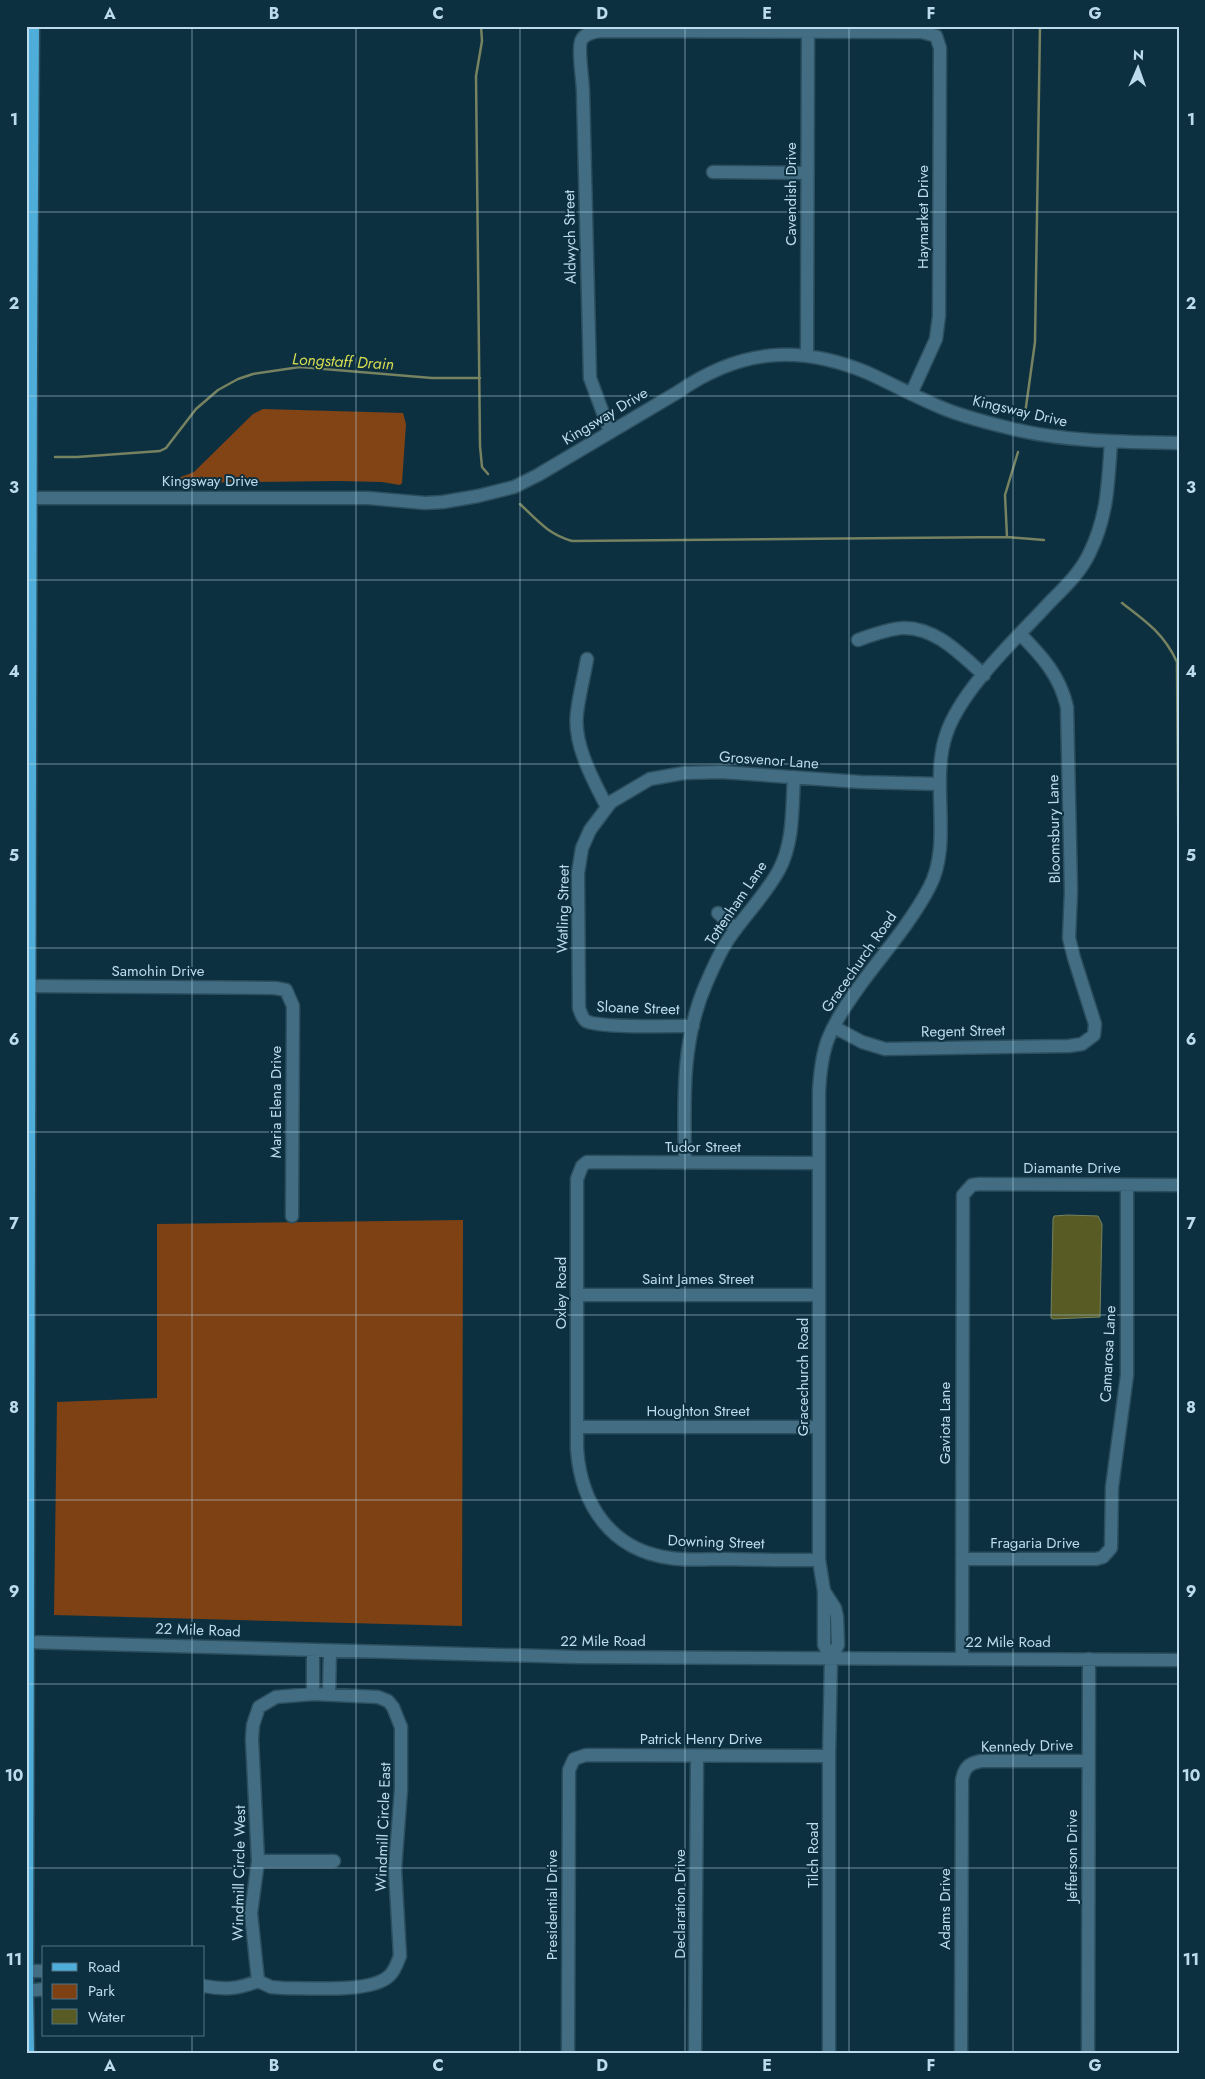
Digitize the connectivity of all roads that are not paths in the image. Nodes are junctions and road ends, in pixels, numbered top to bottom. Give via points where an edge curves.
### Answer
1 (33, 26) edge
2 (808, 32) junction
3 (713, 172) dead end
4 (807, 173) junction
5 (806, 355) junction
6 (911, 394) junction
7 (610, 432) junction
8 (1111, 442) junction
9 (1179, 443) edge
10 (31, 498) junction
11 (1020, 634) junction
12 (858, 640) dead end
13 (28, 641) edge
14 (587, 660) dead end
15 (984, 675) junction
16 (794, 777) junction
17 (939, 784) junction
18 (607, 807) junction
19 (718, 913) dead end
20 (28, 920) edge
21 (736, 929) junction
22 (29, 986) junction
23 (286, 990) joint
24 (583, 1018) joint
25 (693, 1026) junction
26 (834, 1027) junction
27 (1094, 1035) joint
28 (587, 1162) joint
29 (685, 1163) junction
30 (819, 1163) junction
31 (1127, 1185) junction
32 (1179, 1185) edge
33 (966, 1189) joint
34 (292, 1216) dead end
35 (577, 1295) junction
36 (819, 1295) junction
37 (577, 1427) junction
38 (819, 1427) junction
39 (1108, 1553) joint
40 (962, 1559) junction
41 (819, 1560) junction
42 (27, 1642) edge
43 (313, 1650) junction
44 (330, 1651) junction
45 (831, 1658) junction
46 (962, 1658) junction
47 (1089, 1659) junction
48 (1179, 1660) edge
49 (313, 1694) junction
50 (329, 1694) junction
51 (697, 1756) junction
52 (829, 1756) junction
53 (574, 1759) joint
54 (1088, 1761) junction
55 (968, 1766) joint
56 (334, 1860) dead end
57 (258, 1861) junction
58 (27, 1971) edge
59 (42, 1971) edge
60 (258, 1981) junction
61 (205, 1986) edge
62 (42, 1989) edge
63 (27, 1991) edge
64 (28, 2053) edge
65 (568, 2053) edge
66 (695, 2053) edge
67 (829, 2053) edge
68 (960, 2053) edge
69 (1088, 2053) edge

1 - 10 main road
2 - 4 street, Cavendish Drive
2 - 6 street, Haymarket Drive via 922,32 936,36 940,48 939,316 936,339
2 - 7 street, Aldwych Street via 600,31 590,33 579,45 590,378
3 - 4 street
4 - 5 street, Cavendish Drive
5 - 6 street, Kingsway Drive via 868,373
5 - 7 street, Kingsway Drive via 769,355 723,366
6 - 8 street, Kingsway Drive via 941,408 1013,429 1060,438
7 - 10 street, Kingsway Drive via 514,486 443,502 425,504 368,498
8 - 9 street, Kingsway Drive
8 - 11 street, Gracechurch Road via 1105,510 1089,554 1074,577
10 - 13 main road
11 - 15 street, Gracechurch Road
11 - 27 street, Bloomsbury Lane via 1046,661 1060,685 1067,707 1069,938 1095,1024
12 - 15 street via 902,628 927,632 946,643
13 - 20 main road
14 - 18 street via 576,715 579,741 584,762
15 - 17 street, Gracechurch Road via 964,699 946,736
16 - 17 street, Grosvenor Lane
16 - 18 street, Grosvenor Lane via 720,772 674,774 642,782
16 - 21 street, Tottenham Lane via 789,840 782,864
17 - 26 street, Gracechurch Road via 938,860 930,886
18 - 24 street, Watling Street via 590,830 582,848 578,873 579,1008
19 - 21 street
20 - 22 main road
21 - 25 street, Tottenham Lane via 706,984
22 - 23 street, Samohin Drive
22 - 42 main road
23 - 34 street, Maria Elena Drive via 293,1006
24 - 25 street, Sloane Street via 588,1023 604,1025
25 - 29 street, Tottenham Lane via 684,1079
26 - 27 street, Regent Street via 862,1042 885,1049 1069,1046 1082,1044
26 - 30 street, Gracechurch Road via 828,1038 820,1079
28 - 29 street, Tudor Street
28 - 35 street, Oxley Road via 577,1179
29 - 30 street, Tudor Street
30 - 36 street, Gracechurch Road
31 - 32 street, Diamante Drive
31 - 33 street, Diamante Drive via 978,1184
31 - 39 street, Camarosa Lane via 1126,1375 1112,1480
33 - 40 street, Gaviota Lane via 961,1202
35 - 36 street, Saint James Street
35 - 37 street, Oxley Road
36 - 38 street, Gracechurch Road
37 - 38 street, Houghton Street
37 - 41 street, Downing Street via 580,1473 587,1496 603,1522 630,1545 676,1559
38 - 41 street, Gracechurch Road
39 - 40 street, Fragaria Drive via 1096,1558
40 - 46 street, Gaviota Lane
41 - 45 street, Gracechurch Road via 824,1591 824,1645
42 - 43 street, 22 Mile Road
42 - 58 main road
43 - 44 street, 22 Mile Road
43 - 49 street
44 - 45 street, 22 Mile Road via 577,1657
44 - 50 street
45 - 46 street, 22 Mile Road
45 - 52 street, Tilch Road
46 - 47 street, 22 Mile Road
47 - 48 street, 22 Mile Road
47 - 54 street, Jefferson Drive
49 - 50 street
49 - 57 street, Windmill Circle West via 276,1697 259,1707 253,1725
50 - 60 street, Windmill Circle East via 388,1701 400,1727 401,1789 395,1869 400,1956 389,1976 365,1986 277,1988
51 - 52 street, Patrick Henry Drive
51 - 53 street, Patrick Henry Drive via 586,1755
51 - 66 street, Declaration Drive
52 - 67 street, Tilch Road
53 - 65 street, Presidential Drive via 569,1770
54 - 55 street, Kennedy Drive via 981,1761
54 - 69 street, Jefferson Drive
55 - 68 street, Adams Drive via 962,1780
56 - 57 street
57 - 60 street, Windmill Circle West via 251,1913
58 - 59 street
58 - 63 main road
60 - 61 street via 231,1990
62 - 63 street
63 - 64 main road

